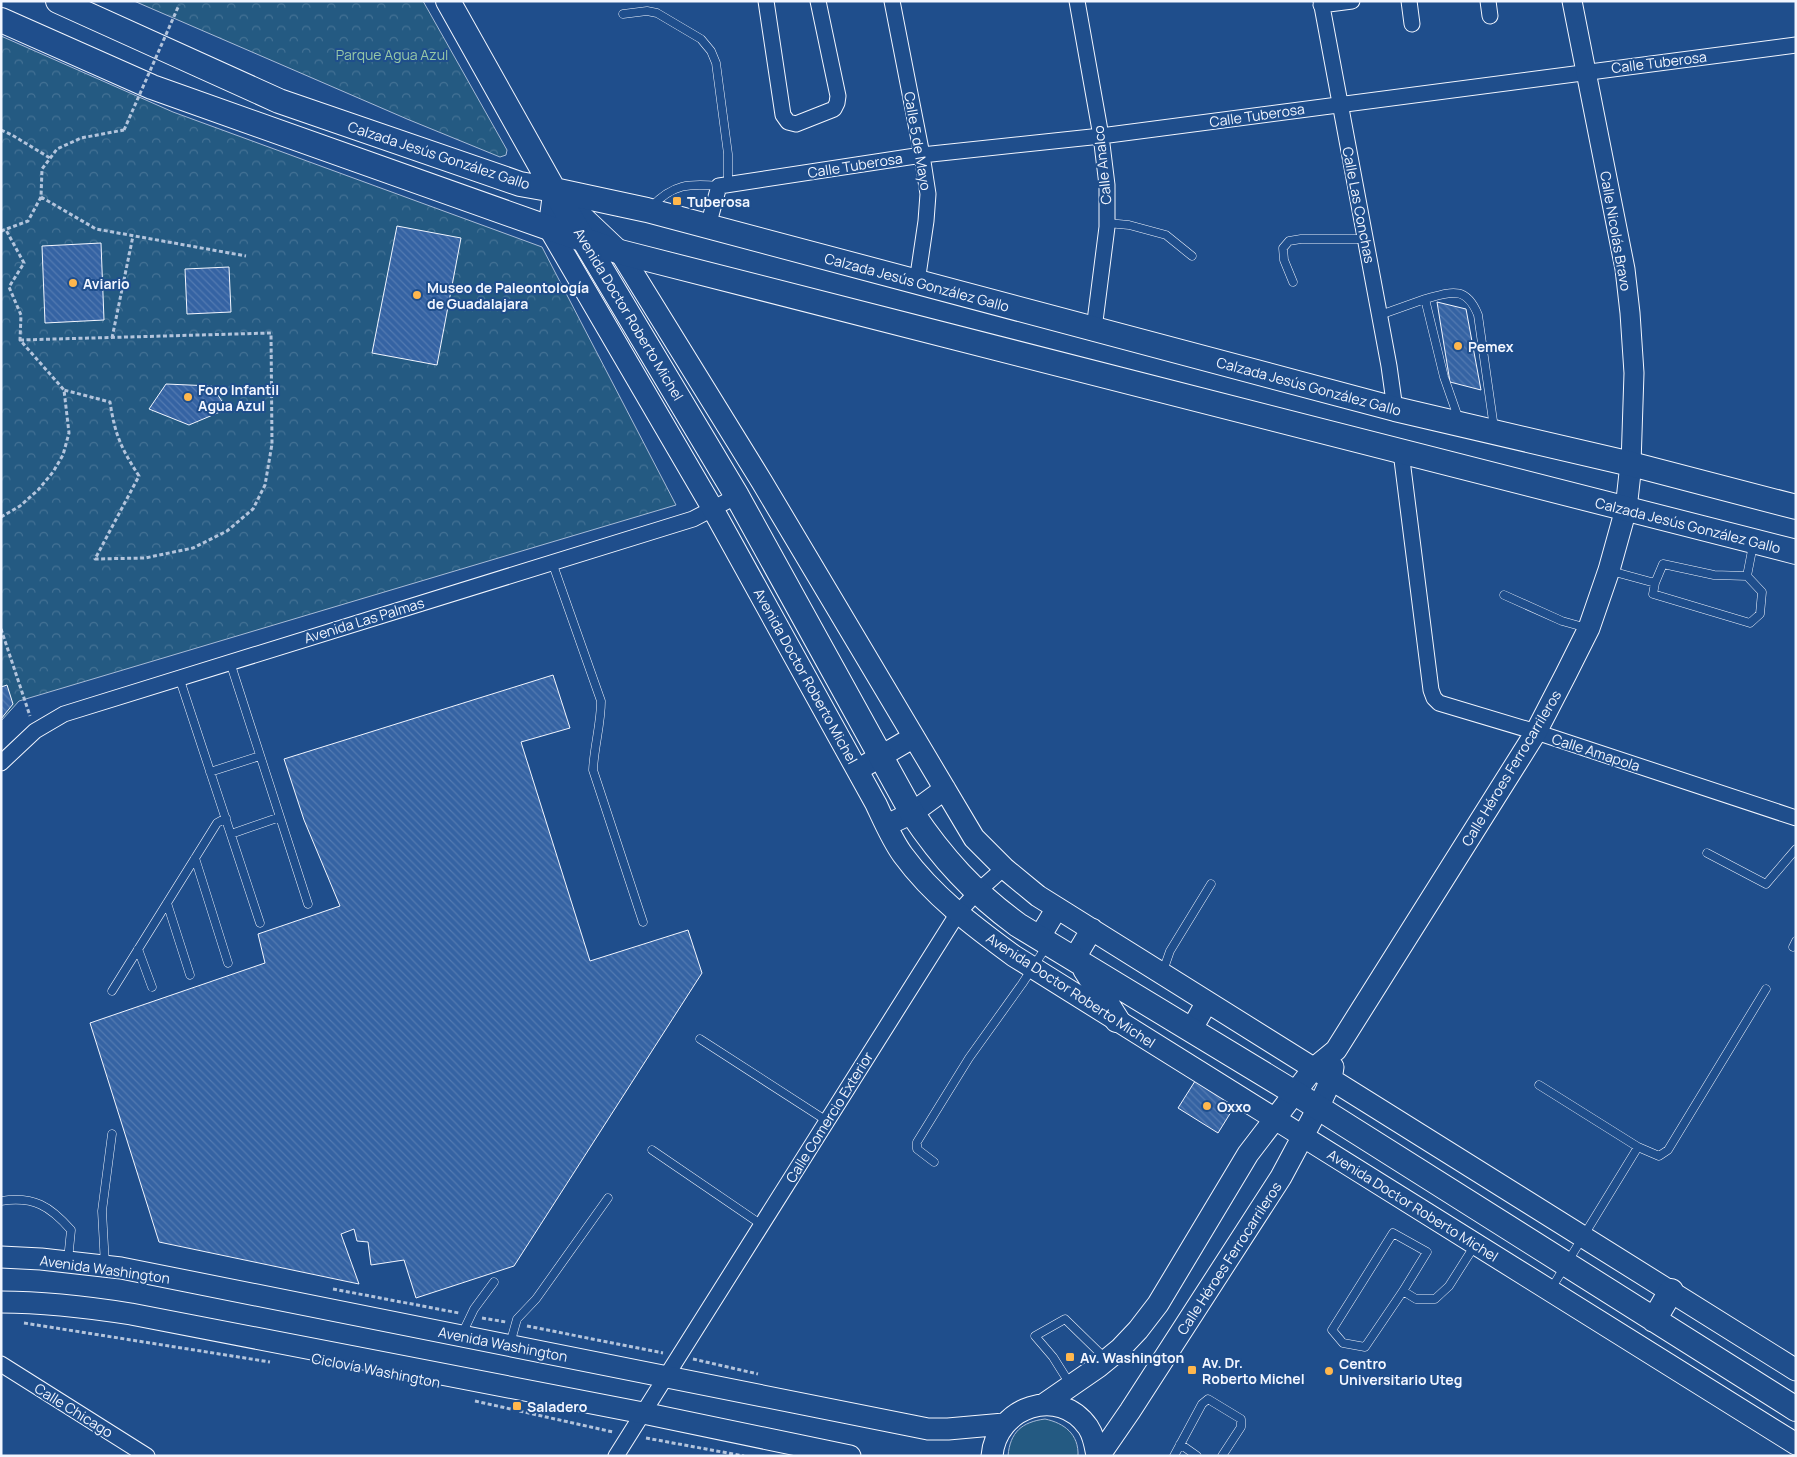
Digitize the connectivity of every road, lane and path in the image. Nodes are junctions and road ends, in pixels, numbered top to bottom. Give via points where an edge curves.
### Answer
1 (58, 1) edge
2 (448, 1) edge
3 (766, 1) edge
4 (818, 1) edge
5 (892, 1) edge
6 (1077, 1) edge
7 (1352, 1) edge
8 (1409, 1) edge
9 (1572, 1) edge
10 (1321, 3) edge
11 (180, 5) dead end
12 (623, 14) dead end
13 (1, 20) edge
14 (1412, 24) dead end
15 (1796, 45) edge
16 (1586, 72) junction
17 (1340, 104) junction
18 (1, 130) edge
19 (1101, 136) junction
20 (922, 155) junction
21 (50, 158) junction
22 (724, 186) junction
23 (554, 190) junction
24 (41, 197) junction
25 (648, 210) junction
26 (1107, 223) junction
27 (708, 226) junction
28 (549, 228) junction
29 (6, 230) junction
30 (1, 231) edge
31 (133, 236) junction
32 (1365, 239) junction
33 (586, 241) junction
34 (620, 252) junction
35 (246, 256) dead end
36 (1192, 256) dead end
37 (917, 282) junction
38 (1293, 282) dead end
39 (1424, 299) junction
40 (1380, 315) junction
41 (1094, 329) junction
42 (112, 338) junction
43 (20, 340) junction
44 (64, 390) junction
45 (1395, 409) junction
46 (1460, 424) junction
47 (1495, 432) junction
48 (1401, 452) junction
49 (1631, 464) junction
50 (737, 496) junction
51 (1796, 506) edge
52 (1626, 509) junction
53 (713, 510) junction
54 (1, 517) edge
55 (1754, 542) junction
56 (1796, 552) edge
57 (806, 556) junction
58 (552, 562) junction
59 (1609, 570) junction
60 (779, 572) junction
61 (1747, 576) junction
62 (1655, 583) junction
63 (1504, 595) dead end
64 (1589, 628) junction
65 (2, 630) edge
66 (230, 662) junction
67 (179, 677) junction
68 (34, 731) junction
69 (1536, 732) junction
70 (914, 737) junction
71 (260, 756) junction
72 (881, 757) junction
73 (1, 763) edge
74 (857, 769) junction
75 (210, 772) junction
76 (945, 788) junction
77 (912, 813) junction
78 (280, 817) junction
79 (226, 818) junction
80 (1796, 818) edge
81 (886, 825) junction
82 (231, 834) junction
83 (1796, 849) edge
84 (1707, 853) dead end
85 (195, 858) junction
86 (1004, 868) junction
87 (1212, 884) dead end
88 (976, 892) junction
89 (167, 903) junction
90 (308, 904) dead end
91 (1057, 908) junction
92 (958, 913) junction
93 (260, 922) dead end
94 (643, 922) dead end
95 (1092, 929) junction
96 (1043, 941) junction
97 (138, 949) junction
98 (1077, 962) junction
99 (228, 963) dead end
100 (1034, 968) junction
101 (1162, 973) junction
102 (190, 975) dead end
103 (152, 987) dead end
104 (1766, 989) dead end
105 (112, 991) dead end
106 (1207, 1002) junction
107 (1118, 1020) junction
108 (1191, 1030) junction
109 (1251, 1030) junction
110 (700, 1039) dead end
111 (1336, 1050) junction
112 (1234, 1057) junction
113 (1313, 1069) junction
114 (1331, 1080) junction
115 (1539, 1085) dead end
116 (1295, 1094) junction
117 (1374, 1107) junction
118 (1318, 1108) junction
119 (1275, 1119) junction
120 (827, 1121) junction
121 (1358, 1133) junction
122 (112, 1134) dead end
123 (1302, 1136) junction
124 (1638, 1147) junction
125 (652, 1150) dead end
126 (934, 1162) dead end
127 (608, 1198) dead end
128 (1, 1201) edge
129 (762, 1225) junction
130 (1582, 1236) junction
131 (1476, 1244) junction
132 (1, 1257) edge
133 (68, 1262) junction
134 (1566, 1264) junction
135 (106, 1267) junction
136 (494, 1282) dead end
137 (1550, 1290) junction
138 (1671, 1291) junction
139 (1403, 1292) junction
140 (1, 1302) edge
141 (1654, 1320) junction
142 (21, 1322) dead end
143 (462, 1336) junction
144 (509, 1346) junction
145 (1107, 1359) junction
146 (272, 1362) dead end
147 (1, 1364) edge
148 (1796, 1370) edge
149 (666, 1377) junction
150 (1072, 1385) junction
151 (475, 1402) dead end
152 (1043, 1405) junction
153 (1796, 1409) edge
154 (643, 1413) junction
155 (1004, 1424) junction
156 (629, 1436) junction
157 (1180, 1444) junction
158 (1796, 1444) edge
159 (147, 1456) edge
160 (616, 1456) edge
161 (744, 1456) edge
162 (850, 1456) edge
163 (992, 1456) edge
164 (1098, 1456) edge
165 (1174, 1456) edge
166 (1197, 1456) edge
167 (1222, 1456) edge

1 - 23 main road, Calzada Jesús González Gallo via 279,101 520,184
2 - 23 main road, Avenida Doctor Roberto Michel
3 - 4 street via 783,115 788,122 796,124 828,112 837,103
5 - 20 street, Calle 5 de Mayo
6 - 19 street, Calle Analco
7 - 10 street
8 - 14 street
9 - 16 street, Calle Nicolás Bravo
10 - 17 street, Calle Las Conchas
11 - 21 path, bridge via 124,130 80,138 57,149
12 - 22 lane via 657,13 700,39 711,51 716,63 728,154
13 - 28 main road via 152,87
15 - 16 street, Calle Tuberosa
16 - 17 street, Calle Tuberosa
16 - 49 street, Calle Nicolás Bravo via 1625,269 1634,373
17 - 19 street, Calle Tuberosa
17 - 32 street, Calle Las Conchas
18 - 21 path
19 - 20 street, Calle Tuberosa
19 - 26 street, Calle Analco via 1107,185
20 - 22 street, Calle Tuberosa
20 - 37 street, Calle 5 de Mayo via 928,194
21 - 24 path via 42,169
22 - 25 lane, Calle Tuberosa via 702,184 673,189
22 - 27 street
23 - 25 main road, Calzada Jesús González Gallo
23 - 28 main road
23 - 33 main road, Avenida Doctor Roberto Michel
23 - 34 main road, Avenida Doctor Roberto Michel
24 - 29 path via 28,221
24 - 31 path via 96,229
25 - 27 main road, Calzada Jesús González Gallo
26 - 36 lane via 1166,235
26 - 41 street, Calle Analco
27 - 37 main road, Calzada Jesús González Gallo
28 - 33 main road, Calzada Jesús González Gallo
28 - 53 main road, Avenida Doctor Roberto Michel
29 - 30 path
29 - 43 path via 24,263 9,287 21,315
31 - 35 path
31 - 42 path
32 - 38 lane via 1289,241 1283,248 1284,260
32 - 40 street, Calle Las Conchas
33 - 34 main road, Calzada Jesús González Gallo
33 - 50 main road, Avenida Doctor Roberto Michel
34 - 48 main road, Calzada Jesús González Gallo
34 - 57 main road, Avenida Doctor Roberto Michel
37 - 41 main road, Calzada Jesús González Gallo
39 - 40 lane
39 - 46 lane
39 - 47 lane via 1453,292 1464,294 1473,303 1478,315
40 - 45 street, Calle Las Conchas
41 - 45 main road, Calzada Jesús González Gallo
42 - 43 path
42 - 44 path via 271,333 272,444 265,485 253,508 226,531 192,548 145,558 95,559 139,476 122,448 110,402
43 - 44 path
44 - 54 path via 68,433 63,454 38,490
45 - 46 main road, Calzada Jesús González Gallo
46 - 47 main road, Calzada Jesús González Gallo
47 - 49 main road, Calzada Jesús González Gallo
48 - 52 main road, Calzada Jesús González Gallo
48 - 69 street, Calle Amapola via 1434,698 1439,703
49 - 51 main road, Calzada Jesús González Gallo
49 - 52 main road, Calle Héroes Ferrocarrileros
50 - 53 street, Avenida Las Palmas
50 - 60 main road, Avenida Doctor Roberto Michel
52 - 55 main road, Calzada Jesús González Gallo
52 - 59 main road, Calle Héroes Ferrocarrileros
53 - 58 street, Avenida Las Palmas
53 - 74 main road, Avenida Doctor Roberto Michel
55 - 56 main road, Calzada Jesús González Gallo
55 - 61 lane
57 - 60 main road
57 - 70 main road, Avenida Doctor Roberto Michel
58 - 66 street, Avenida Las Palmas
58 - 94 lane via 601,701 593,770
59 - 62 lane
59 - 64 main road, Calle Héroes Ferrocarrileros
60 - 72 main road, Avenida Doctor Roberto Michel
61 - 62 lane via 1714,575 1663,564
61 - 62 lane via 1762,592 1760,614 1750,623 1653,594
63 - 64 lane via 1562,621
64 - 69 main road, Calle Héroes Ferrocarrileros
65 - 68 path
66 - 67 street, Avenida Las Palmas
66 - 71 lane
67 - 68 street, Avenida Las Palmas via 64,714
67 - 75 lane
68 - 73 street, Avenida Las Palmas
69 - 80 street, Calle Amapola
69 - 111 main road, Calle Héroes Ferrocarrileros
70 - 72 main road
70 - 76 main road, Avenida Doctor Roberto Michel
71 - 75 lane
71 - 78 lane
72 - 74 main road
72 - 77 main road, Avenida Doctor Roberto Michel
74 - 81 main road, Avenida Doctor Roberto Michel
75 - 79 lane
76 - 77 main road
76 - 86 main road, Avenida Doctor Roberto Michel via 974,838
77 - 81 main road
77 - 88 main road, Avenida Doctor Roberto Michel via 940,852
78 - 82 lane
78 - 90 lane
79 - 82 lane
79 - 85 lane via 217,823
81 - 92 main road, Avenida Doctor Roberto Michel via 902,854
82 - 93 lane
83 - 84 lane via 1766,884
85 - 89 lane
85 - 99 lane
86 - 88 street, Calle Comercio Exterior
86 - 91 main road, Avenida Doctor Roberto Michel
87 - 101 lane via 1170,952
88 - 92 street, Calle Comercio Exterior
88 - 96 main road, Avenida Doctor Roberto Michel
89 - 97 lane
89 - 102 lane
91 - 95 main road, Avenida Doctor Roberto Michel
91 - 96 main road
92 - 100 main road, Avenida Doctor Roberto Michel
92 - 120 street, Calle Comercio Exterior
95 - 98 main road
95 - 101 main road, Avenida Doctor Roberto Michel
96 - 98 main road, Avenida Doctor Roberto Michel
96 - 100 lane
97 - 103 lane
97 - 105 lane
98 - 107 main road
98 - 108 main road, Avenida Doctor Roberto Michel
100 - 107 main road, Avenida Doctor Roberto Michel
100 - 126 lane via 968,1058 917,1142 917,1149
101 - 106 main road, Avenida Doctor Roberto Michel
104 - 124 lane via 1668,1150 1659,1156
106 - 108 main road
106 - 109 main road, Avenida Doctor Roberto Michel
107 - 119 main road, Avenida Doctor Roberto Michel
108 - 112 main road, Avenida Doctor Roberto Michel
109 - 112 main road
109 - 113 main road, Avenida Doctor Roberto Michel
110 - 120 lane
111 - 113 main road, Calle Héroes Ferrocarrileros
111 - 114 main road, Calle Héroes Ferrocarrileros
112 - 116 main road, Avenida Doctor Roberto Michel
113 - 114 main road, Avenida Doctor Roberto Michel
113 - 116 main road, Calle Héroes Ferrocarrileros
114 - 117 main road, Avenida Doctor Roberto Michel
114 - 118 main road, Calle Héroes Ferrocarrileros
115 - 124 lane
116 - 118 main road, Avenida Doctor Roberto Michel
116 - 119 main road, Calle Héroes Ferrocarrileros
117 - 121 main road
117 - 130 main road, Avenida Doctor Roberto Michel
118 - 121 main road, Avenida Doctor Roberto Michel
118 - 123 main road, Calle Héroes Ferrocarrileros
119 - 123 main road, Avenida Doctor Roberto Michel
119 - 145 main road, Calle Héroes Ferrocarrileros via 1248,1154 1158,1304 1138,1330
120 - 129 street, Calle Comercio Exterior
121 - 134 main road, Avenida Doctor Roberto Michel
122 - 135 lane via 102,1211
123 - 131 main road, Avenida Doctor Roberto Michel
123 - 164 main road, Calle Héroes Ferrocarrileros via 1281,1177
124 - 130 lane
125 - 129 lane
127 - 144 lane via 536,1299 517,1319
128 - 133 lane via 38,1202 57,1214 71,1230
129 - 149 street, Calle Comercio Exterior
130 - 134 lane
130 - 138 main road, Avenida Doctor Roberto Michel
131 - 137 main road, Avenida Doctor Roberto Michel
131 - 139 lane via 1449,1286 1435,1298 1416,1299
132 - 133 main road, Avenida Washington
133 - 135 main road, Avenida Washington
134 - 137 lane
134 - 141 main road, Avenida Doctor Roberto Michel
135 - 143 main road, Avenida Washington
136 - 143 lane via 474,1309
137 - 158 main road, Avenida Doctor Roberto Michel
138 - 141 main road
138 - 148 main road, Avenida Doctor Roberto Michel
139 - 139 lane via 1427,1252 1393,1233 1332,1330 1343,1343 1365,1347
140 - 154 main road via 36,1302 131,1314
141 - 153 main road, Avenida Doctor Roberto Michel
142 - 146 path
143 - 144 main road, Avenida Washington
144 - 149 main road, Avenida Washington
145 - 150 main road, Calle Héroes Ferrocarrileros
145 - 150 lane via 1065,1319 1035,1336
147 - 159 street, Calle Chicago
149 - 154 street, Calle Comercio Exterior
149 - 155 main road, Avenida Washington via 928,1429
150 - 152 main road, Calle Héroes Ferrocarrileros
151 - 156 path
152 - 155 main road via 1014,1414
152 - 164 main road via 1060,1407 1075,1414 1087,1426
154 - 156 street, Calle Comercio Exterior
154 - 162 main road
155 - 163 main road via 996,1438
156 - 160 street, Calle Comercio Exterior
156 - 161 path
157 - 165 lane
157 - 166 lane
157 - 167 lane via 1208,1399 1241,1419 1241,1427

